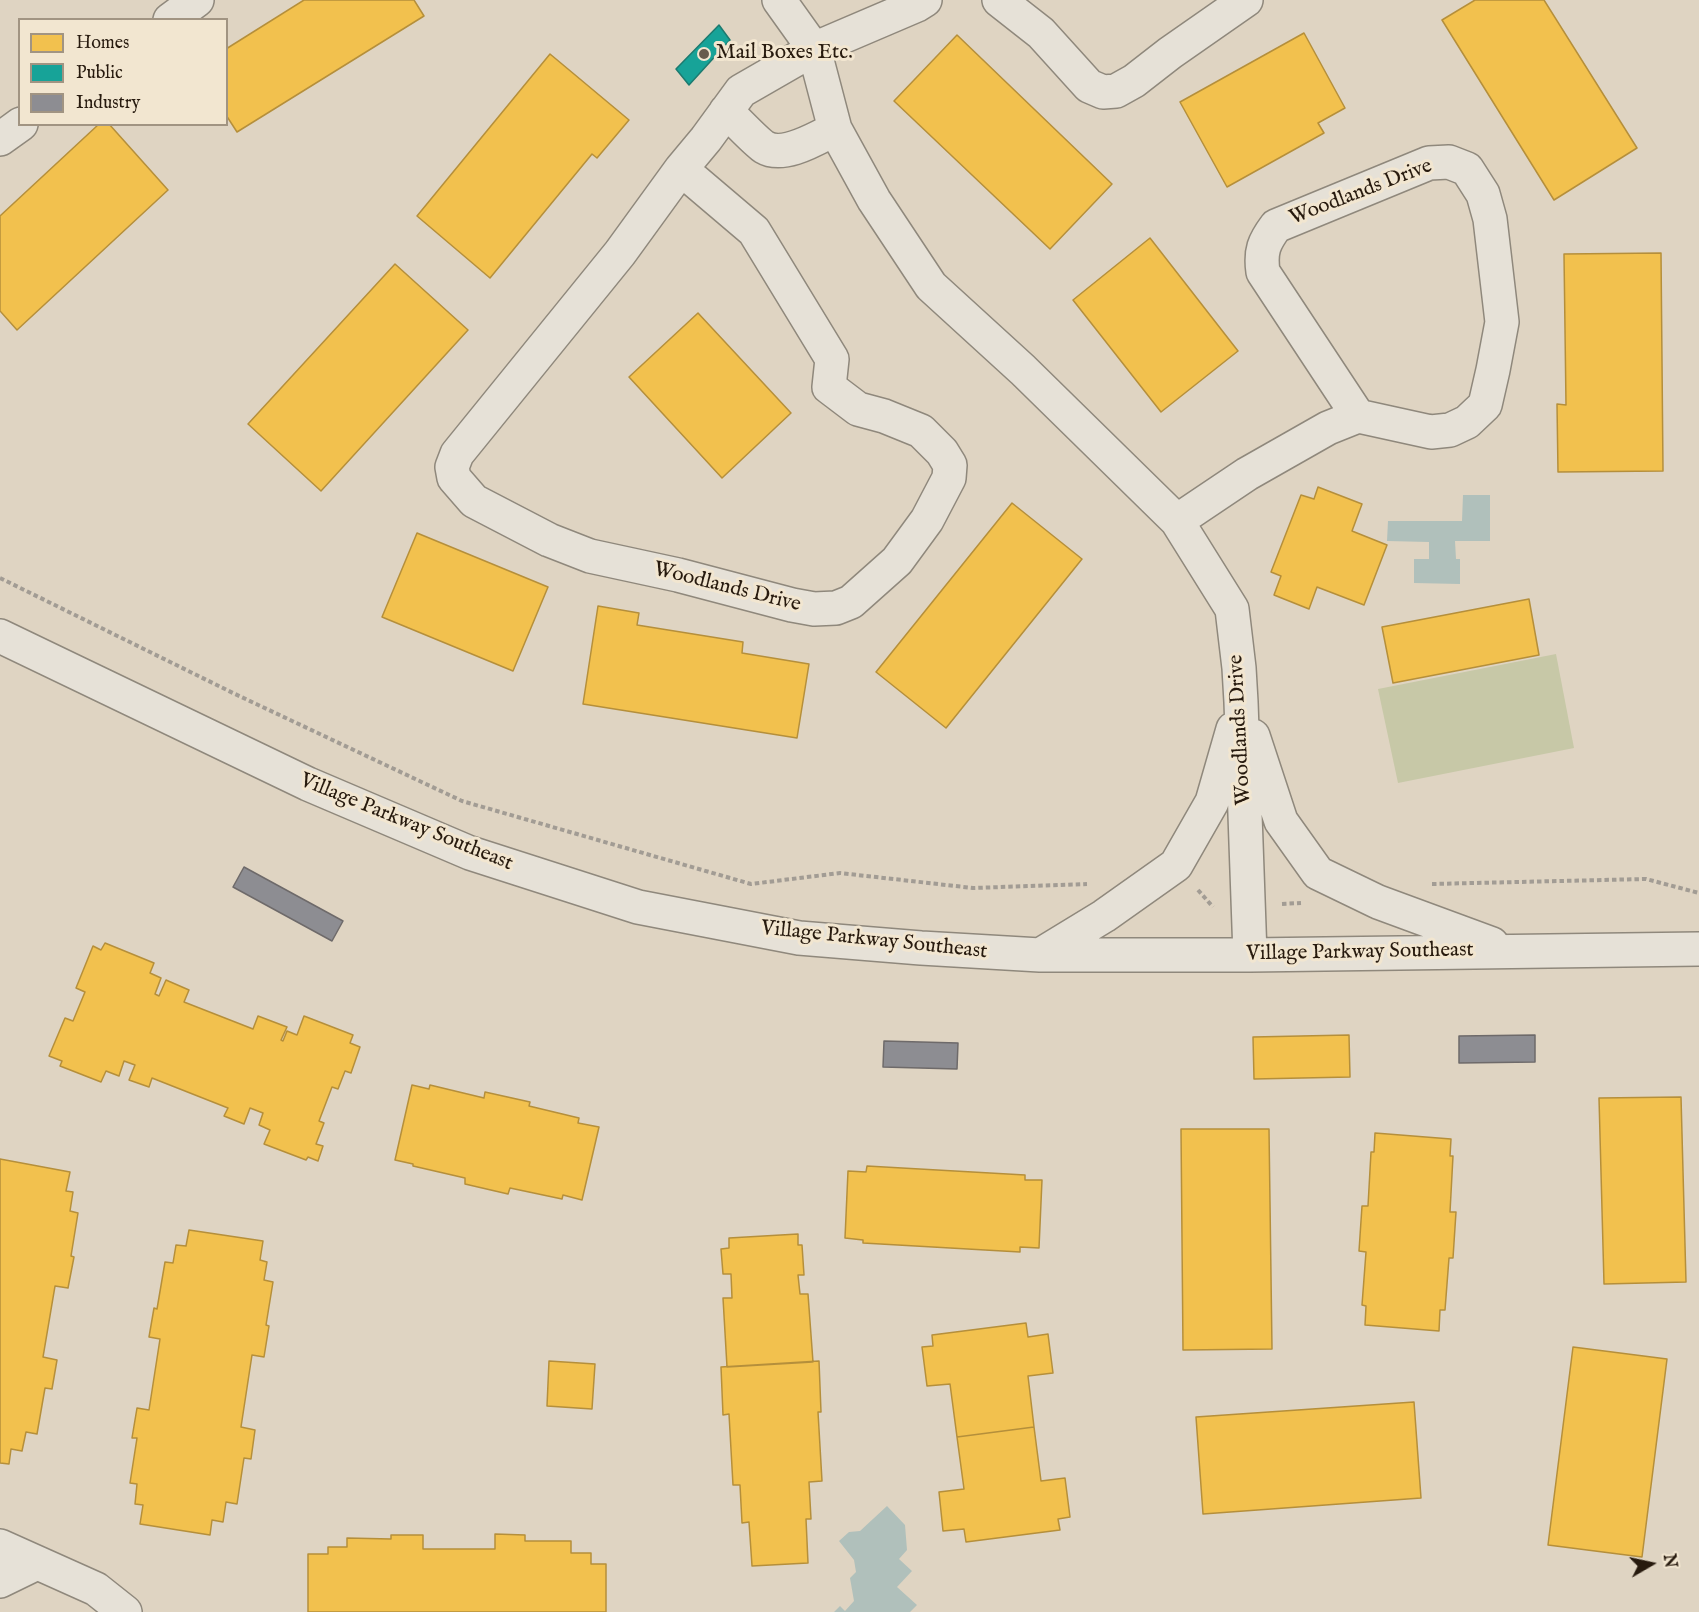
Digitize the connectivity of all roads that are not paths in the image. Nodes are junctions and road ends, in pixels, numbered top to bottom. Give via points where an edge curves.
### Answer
1 (197, 0) edge
2 (779, 0) edge
3 (925, 0) edge
4 (999, 0) edge
5 (1246, 0) edge
6 (173, 18) edge
7 (814, 49) junction
8 (726, 111) junction
9 (18, 126) edge
10 (835, 129) junction
11 (0, 139) edge
12 (681, 169) junction
13 (1358, 416) junction
14 (1177, 520) junction
15 (0, 636) edge
16 (1241, 702) junction
17 (1699, 949) edge
18 (1511, 951) junction
19 (1250, 954) junction
20 (1040, 955) junction
21 (0, 1546) edge
22 (38, 1563) junction
23 (0, 1581) edge
24 (125, 1612) edge

1 - 6 street
2 - 7 street, Woodlands Drive
3 - 7 street, Woodlands Drive
4 - 5 street via 1041,33 1089,86 1103,92 1116,91 1134,81
7 - 8 street, Woodlands Drive via 741,91
7 - 10 street, Woodlands Drive
8 - 10 street via 765,148 776,150 798,148
8 - 12 street, Woodlands Drive
9 - 11 street
10 - 14 street, Woodlands Drive via 873,200 931,286
12 - 12 street, Woodlands Drive via 620,253 457,454 452,467 454,478 474,501 549,540 590,556 792,605 836,608 851,602 897,561 927,520 949,478 950,465 921,431 858,409 829,387 832,359 754,231
13 - 13 street, Woodlands Drive via 1263,272 1261,258 1266,240 1276,226 1429,163 1449,162 1467,169 1483,194 1490,219 1502,321 1485,405 1467,422 1450,430 1431,432
13 - 14 street via 1328,428 1247,474
14 - 16 street, Woodlands Drive via 1232,609
15 - 20 street, Village Parkway Southeast via 308,784 470,853 638,907 798,938
16 - 18 street via 1281,821 1318,873 1378,902
16 - 19 street, Woodlands Drive
16 - 20 street via 1212,802 1176,865
17 - 18 street, Village Parkway Southeast
18 - 19 street, Village Parkway Southeast
19 - 20 street, Village Parkway Southeast
21 - 22 street
22 - 23 street
22 - 24 street via 96,1589

